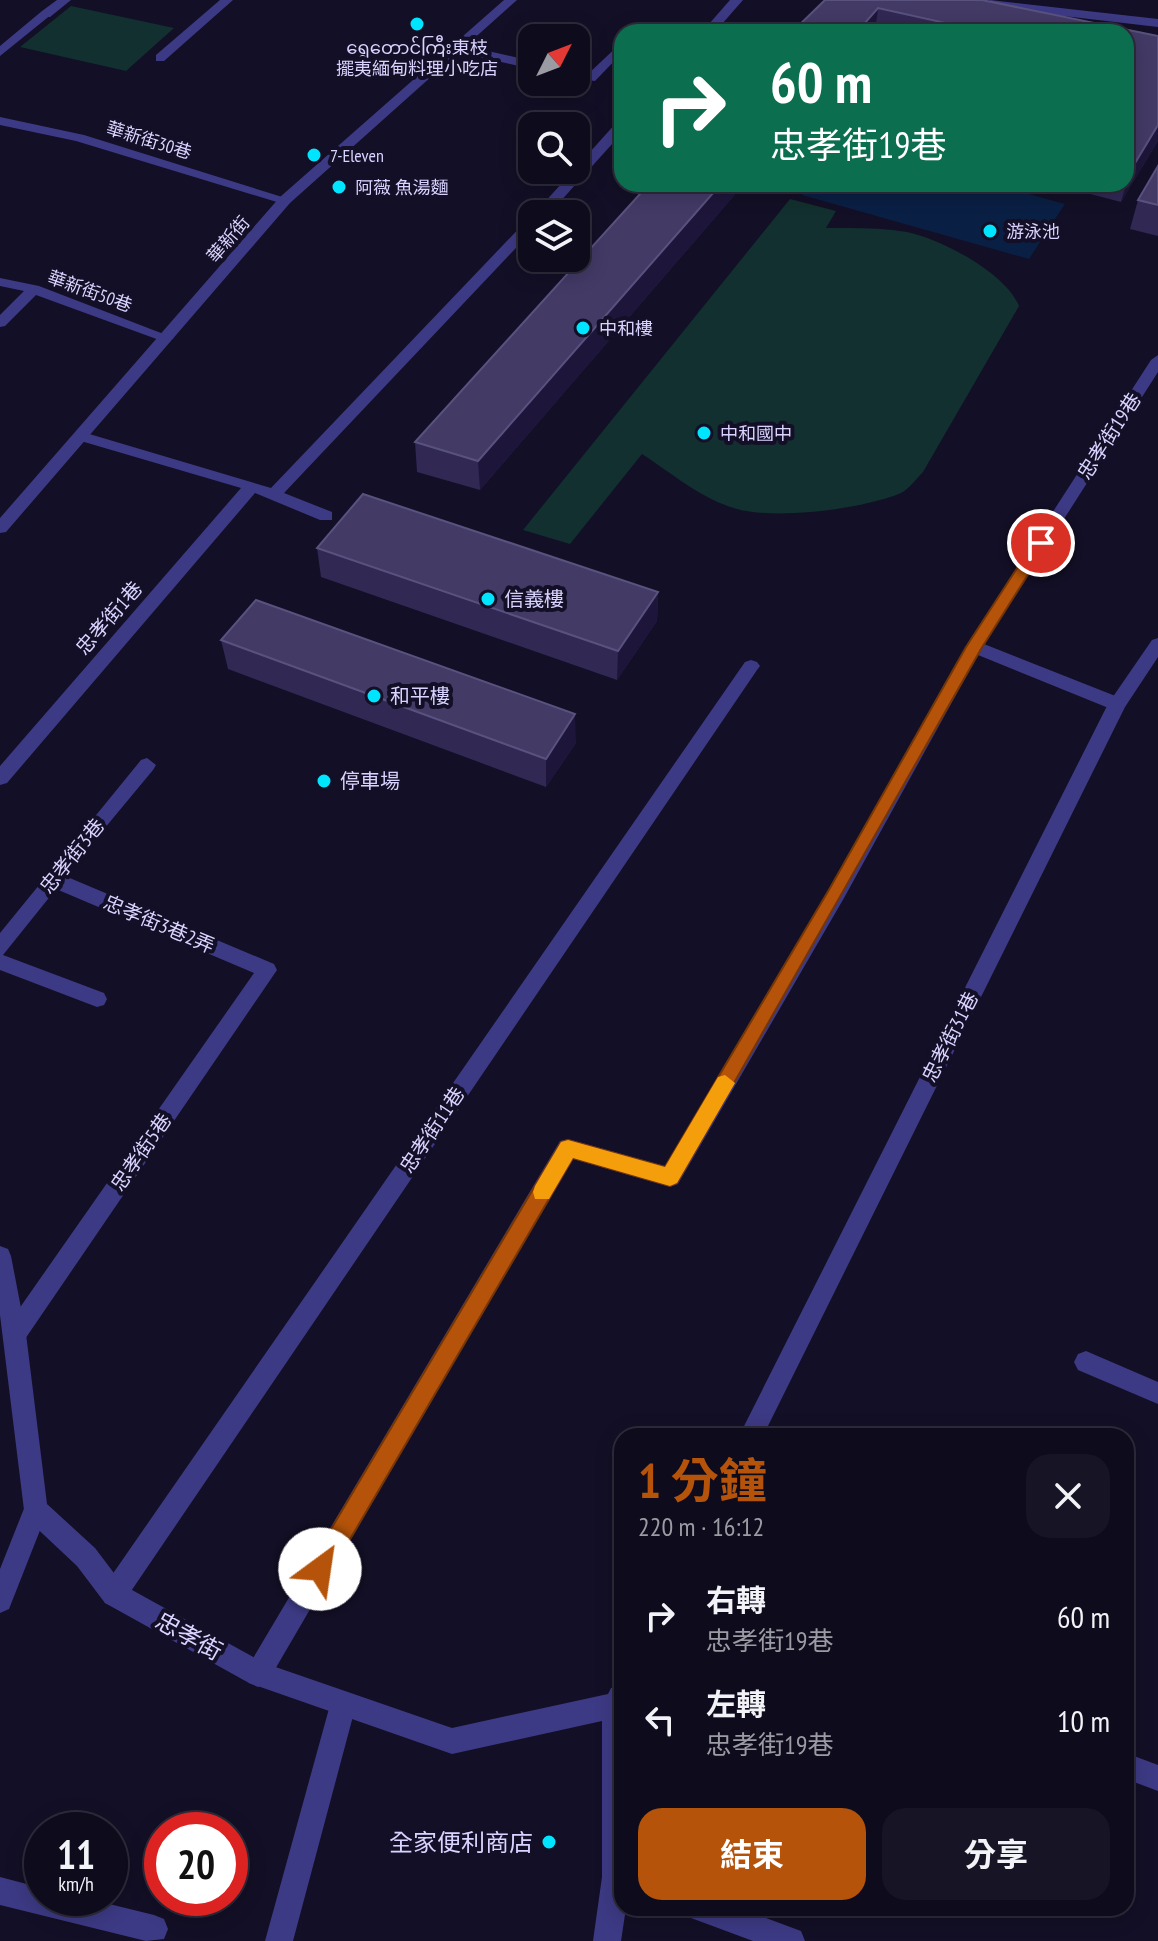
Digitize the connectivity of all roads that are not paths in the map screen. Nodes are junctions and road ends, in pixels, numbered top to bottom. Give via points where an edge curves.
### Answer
1 (65, 0) edge
2 (227, 0) edge
3 (511, 0) edge
4 (737, 0) edge
5 (995, 2) edge
6 (1158, 23) edge
7 (715, 24) edge
8 (457, 48) junction
9 (0, 52) edge
10 (614, 54) edge
11 (160, 58) dead end
12 (518, 62) edge
13 (590, 78) edge
14 (0, 121) edge
15 (614, 134) edge
16 (285, 200) junction
17 (553, 200) edge
18 (518, 238) edge
19 (0, 282) edge
20 (34, 289) junction
21 (0, 323) edge
22 (167, 338) junction
23 (1158, 360) edge
24 (80, 436) junction
25 (252, 486) junction
26 (273, 495) junction
27 (326, 516) dead end
28 (0, 528) edge
29 (1158, 644) edge
30 (974, 647) junction
31 (751, 666) dead end
32 (1117, 704) junction
33 (147, 765) dead end
34 (0, 778) edge
35 (52, 879) junction
36 (0, 948) edge
37 (0, 962) edge
38 (267, 970) joint
39 (97, 999) dead end
40 (0, 1256) edge
41 (15, 1334) junction
42 (1086, 1362) dead end
43 (1158, 1393) edge
44 (755, 1428) edge
45 (36, 1510) junction
46 (114, 1594) junction
47 (0, 1600) edge
48 (258, 1674) junction
49 (614, 1703) edge
50 (343, 1705) junction
51 (1134, 1769) edge
52 (1158, 1778) edge
53 (0, 1891) edge
54 (614, 1904) edge
55 (723, 1916) edge
56 (154, 1929) dead end
57 (279, 1941) edge
58 (607, 1941) edge
59 (791, 1941) edge

1 - 9 street
2 - 11 street
3 - 8 street, 華新街
4 - 7 street
5 - 6 street
8 - 12 street
8 - 16 street, 華新街
10 - 13 street
14 - 16 street, 華新街30巷 via 79,138
15 - 17 street
16 - 22 street, 華新街
18 - 26 street
19 - 20 street, 華新街50巷
20 - 21 street
20 - 22 street, 華新街50巷
22 - 24 street, 華新街
23 - 30 street, 忠孝街19巷
24 - 25 street
24 - 28 street, 華新街
25 - 26 street
25 - 34 street, 忠孝街1巷
26 - 27 street
29 - 32 street, 忠孝街31巷
30 - 32 street
30 - 48 street, 忠孝街19巷 via 670,1177 568,1148
31 - 46 street, 忠孝街11巷
32 - 44 street, 忠孝街31巷
33 - 35 street, 忠孝街3巷
35 - 36 street, 忠孝街3巷
35 - 38 street, 忠孝街3巷2弄
37 - 39 street
38 - 41 street, 忠孝街5巷
40 - 41 street
41 - 45 street
42 - 43 street
45 - 46 street, 忠孝街 via 86,1557
45 - 47 street
46 - 48 street, 忠孝街
48 - 50 street, 忠孝街
49 - 50 street, 忠孝街 via 452,1741
50 - 57 street
51 - 52 street
53 - 56 street
54 - 58 street
55 - 59 street

